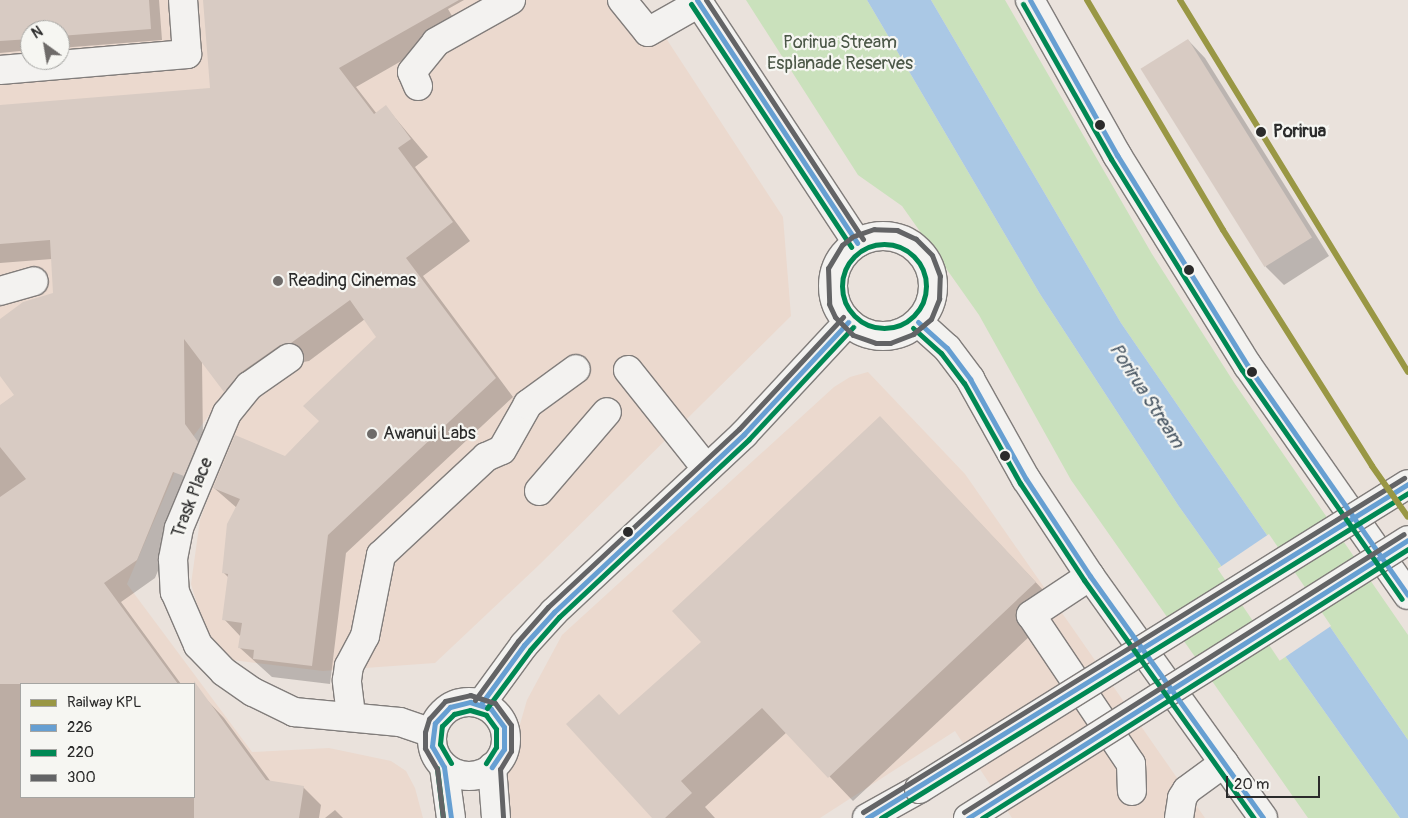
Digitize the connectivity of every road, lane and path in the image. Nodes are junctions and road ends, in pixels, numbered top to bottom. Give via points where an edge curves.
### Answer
1 (183, 0) edge
2 (511, 0) edge
3 (622, 0) edge
4 (1030, 0) edge
5 (698, 2) edge
6 (0, 70) edge
7 (418, 86) dead end
8 (857, 243) junction
9 (34, 282) dead end
10 (0, 291) edge
11 (848, 322) junction
12 (918, 322) junction
13 (289, 358) dead end
14 (576, 369) dead end
15 (628, 370) dead end
16 (607, 412) dead end
17 (706, 468) junction
18 (1408, 484) edge
19 (539, 491) dead end
20 (1408, 540) edge
21 (1090, 576) junction
22 (1408, 595) edge
23 (481, 704) junction
24 (351, 716) junction
25 (432, 733) junction
26 (1224, 763) junction
27 (444, 767) junction
28 (492, 767) junction
29 (1132, 791) dead end
30 (451, 818) edge
31 (496, 818) edge
32 (867, 818) edge
33 (968, 818) edge
34 (1179, 818) edge
35 (1263, 818) edge

1 - 6 main road via 187,54
2 - 7 main road via 436,42 412,72
3 - 5 main road via 648,32
4 - 22 main road via 1116,154 1243,357
5 - 8 main road
8 - 11 main road via 841,259 833,281 836,303
8 - 12 main road via 875,236 894,237 912,245 926,259 933,277 932,297
9 - 10 main road
11 - 12 main road via 867,333 883,336 899,334
11 - 17 main road via 771,408
12 - 21 main road via 947,348 970,379 1026,479
13 - 24 main road, Trask Place via 249,386 227,413 179,528 173,559 175,592 198,645 224,672 253,692 294,712
14 - 24 main road via 528,404 502,450 486,457 381,555 365,636 349,666 347,680
15 - 17 main road
16 - 19 main road
17 - 23 main road via 554,612 524,645
18 - 32 main road, bridge via 919,789
20 - 33 main road, bridge
21 - 26 main road
21 - 29 main road via 1031,615 1131,764
23 - 25 main road via 470,702 450,707 438,718
23 - 28 main road via 498,717 504,732 504,749
24 - 25 main road, Trask Place via 400,722
25 - 27 main road via 432,746
26 - 34 main road via 1187,790
26 - 35 main road
27 - 28 main road via 463,776 484,773
27 - 30 main road
28 - 31 main road

